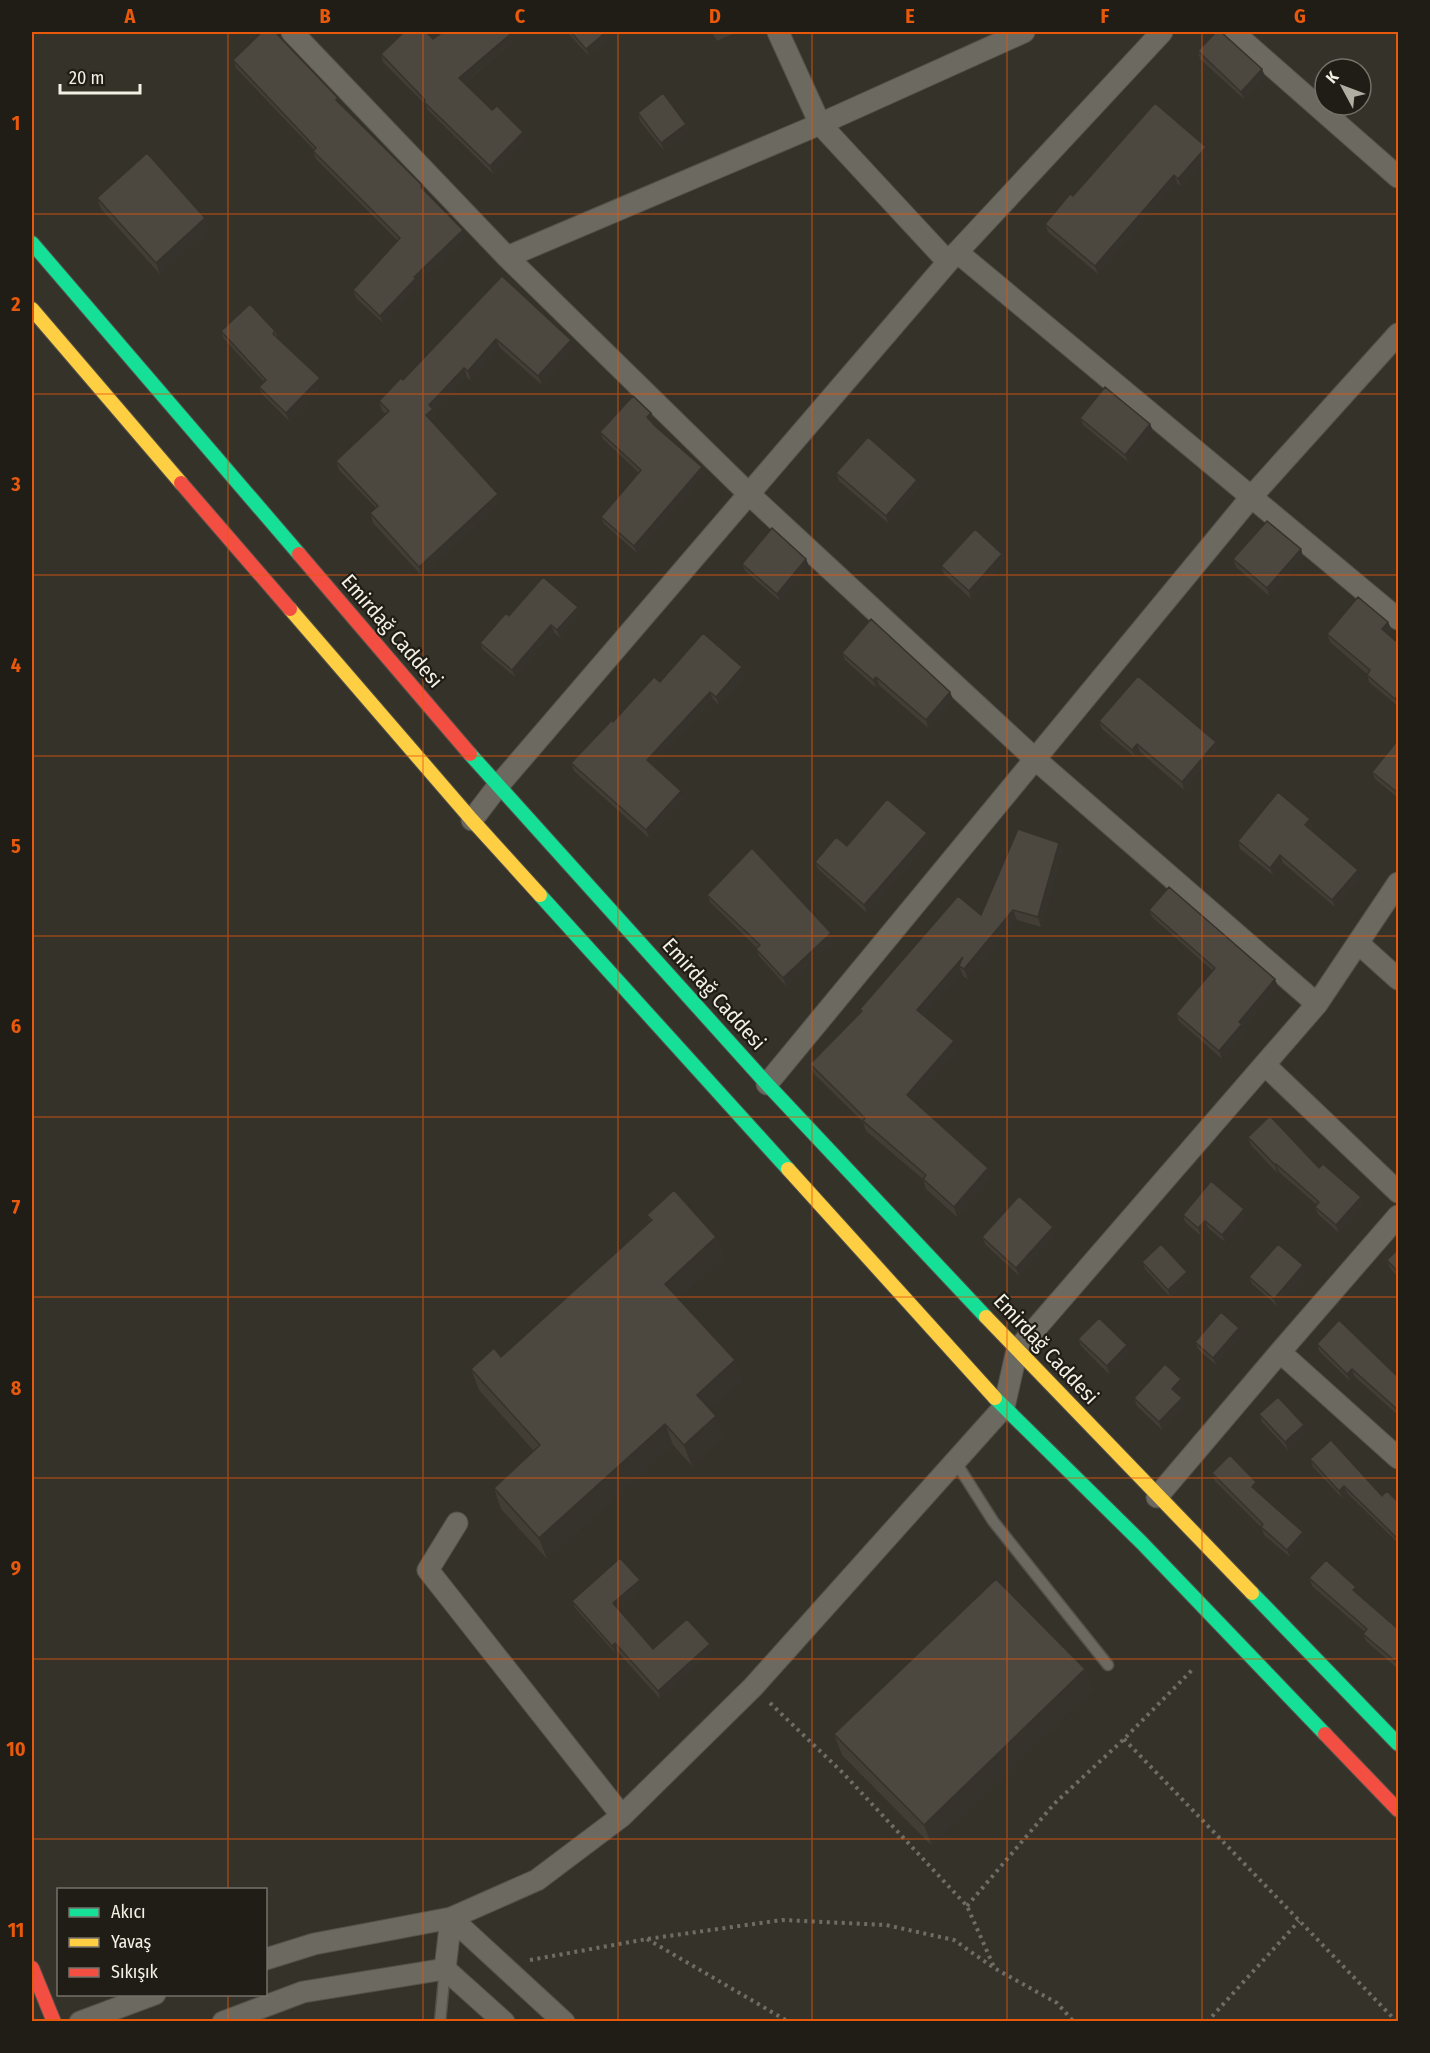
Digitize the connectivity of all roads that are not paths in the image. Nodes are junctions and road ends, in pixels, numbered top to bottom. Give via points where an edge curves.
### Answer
1 (296, 32) edge
2 (778, 32) edge
3 (1024, 32) edge
4 (1162, 32) edge
5 (1233, 32) edge
6 (820, 124) junction
7 (1398, 177) edge
8 (32, 243) edge
9 (507, 257) junction
10 (952, 257) junction
11 (32, 309) edge
12 (1398, 334) edge
13 (750, 495) junction
14 (1252, 496) junction
15 (1398, 619) edge
16 (1035, 759) junction
17 (498, 786) junction
18 (472, 820) junction
19 (1398, 883) edge
20 (1358, 943) junction
21 (1398, 979) edge
22 (1317, 1004) junction
23 (1265, 1065) junction
24 (767, 1084) junction
25 (1398, 1192) edge
26 (1398, 1216) edge
27 (1017, 1350) junction
28 (1280, 1352) junction
29 (1004, 1407) junction
30 (1398, 1458) edge
31 (955, 1461) junction
32 (1157, 1497) junction
33 (457, 1523) dead end
34 (1108, 1665) dead end
35 (1398, 1743) edge
36 (1398, 1810) edge
37 (622, 1816) junction
38 (451, 1918) junction
39 (267, 1959) edge
40 (32, 1968) edge
41 (445, 1969) junction
42 (152, 1996) edge
43 (54, 2022) edge
44 (80, 2022) edge
45 (223, 2022) edge
46 (440, 2022) edge
47 (504, 2022) edge
48 (564, 2022) edge

1 - 9 street
2 - 6 street
3 - 6 street
4 - 10 street
5 - 7 street
6 - 9 street
6 - 10 street
8 - 17 main road, Emirdağ Caddesi
9 - 13 street
10 - 13 street
10 - 14 street
11 - 18 main road
12 - 14 street
13 - 16 street
13 - 17 street
14 - 15 street
14 - 16 street
16 - 22 street
16 - 24 street
17 - 18 street
17 - 24 main road, Emirdağ Caddesi
18 - 29 main road
19 - 20 street
20 - 21 street
20 - 22 street
22 - 23 street
23 - 25 street
23 - 27 street
24 - 27 main road, Emirdağ Caddesi
26 - 28 street
27 - 29 street
27 - 32 main road, Emirdağ Caddesi
28 - 30 street
28 - 32 street
29 - 31 street
29 - 36 main road via 1142,1543
31 - 34 lane via 993,1521
31 - 37 street via 753,1687
32 - 35 main road, Emirdağ Caddesi
33 - 37 street via 428,1570
37 - 38 street via 537,1880
38 - 39 street via 314,1944
38 - 41 street
38 - 48 street
40 - 43 main road
41 - 45 street via 303,1992
41 - 46 lane
41 - 47 street
42 - 44 street

